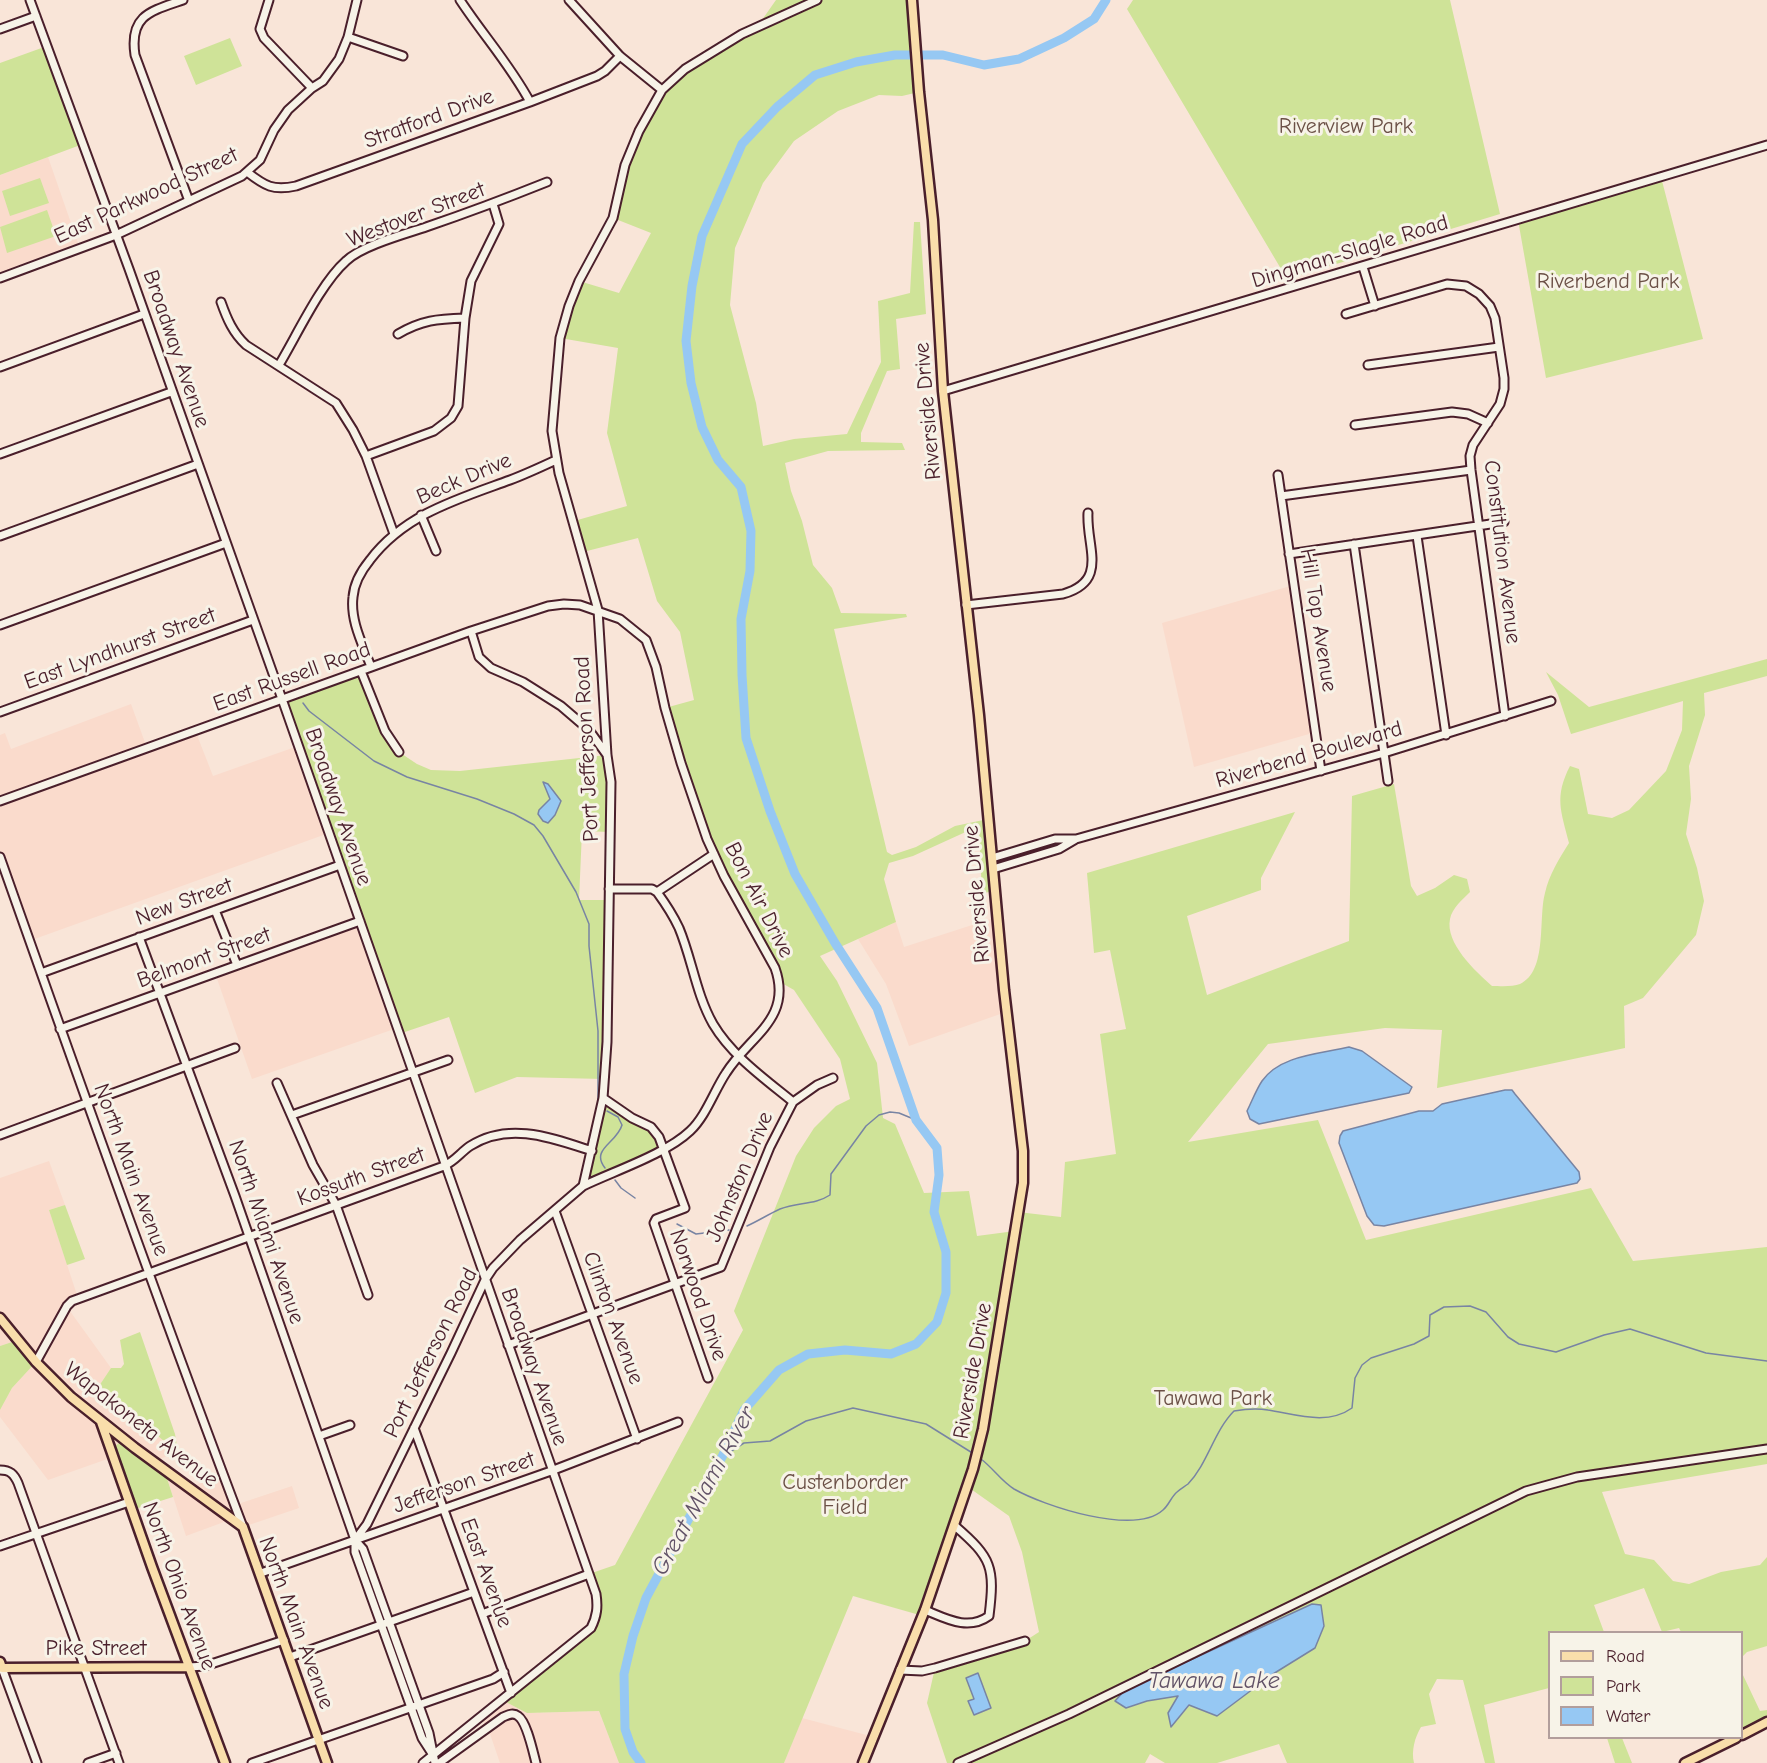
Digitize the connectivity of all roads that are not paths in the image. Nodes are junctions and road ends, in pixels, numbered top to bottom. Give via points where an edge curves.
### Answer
1 (30, 0) edge
2 (183, 0) edge
3 (269, 0) edge
4 (357, 0) edge
5 (460, 0) edge
6 (569, 0) edge
7 (817, 0) edge
8 (912, 2) edge
9 (36, 16) junction
10 (0, 29) edge
11 (348, 37) junction
12 (403, 56) dead end
13 (620, 56) junction
14 (312, 88) junction
15 (662, 90) junction
16 (530, 102) junction
17 (1767, 145) edge
18 (247, 172) junction
19 (547, 182) dead end
20 (189, 201) junction
21 (493, 204) junction
22 (116, 235) junction
23 (1363, 267) junction
24 (0, 278) edge
25 (221, 302) dead end
26 (1375, 306) junction
27 (144, 314) junction
28 (1346, 314) dead end
29 (465, 318) junction
30 (398, 334) dead end
31 (1499, 346) junction
32 (279, 365) junction
33 (1368, 365) dead end
34 (0, 367) edge
35 (943, 391) junction
36 (171, 392) junction
37 (1488, 423) junction
38 (1355, 425) dead end
39 (0, 454) edge
40 (366, 456) junction
41 (556, 460) junction
42 (198, 464) junction
43 (1471, 470) junction
44 (1278, 475) dead end
45 (1281, 496) junction
46 (1088, 513) dead end
47 (421, 515) junction
48 (1504, 522) dead end
49 (1480, 526) junction
50 (394, 534) junction
51 (0, 536) edge
52 (1417, 536) junction
53 (226, 543) junction
54 (1354, 544) junction
55 (436, 551) dead end
56 (1289, 554) junction
57 (966, 605) junction
58 (598, 610) junction
59 (253, 620) junction
60 (0, 625) edge
61 (471, 631) junction
62 (371, 667) junction
63 (361, 671) junction
64 (282, 699) junction
65 (1551, 701) dead end
66 (0, 712) edge
67 (1505, 716) junction
68 (1446, 735) junction
69 (399, 752) dead end
70 (1384, 753) junction
71 (607, 755) junction
72 (1322, 771) junction
73 (1388, 781) dead end
74 (0, 801) edge
75 (1076, 839) junction
76 (714, 854) junction
77 (0, 857) edge
78 (992, 858) junction
79 (340, 865) junction
80 (993, 869) junction
81 (609, 889) junction
82 (657, 892) junction
83 (215, 910) junction
84 (360, 921) junction
85 (139, 937) junction
86 (237, 965) junction
87 (41, 973) junction
88 (160, 993) junction
89 (60, 1029) junction
90 (235, 1048) dead end
91 (739, 1057) junction
92 (448, 1060) dead end
93 (187, 1066) junction
94 (412, 1072) junction
95 (833, 1078) dead end
96 (278, 1083) dead end
97 (603, 1098) junction
98 (87, 1102) junction
99 (793, 1102) junction
100 (292, 1115) junction
101 (0, 1134) edge
102 (664, 1149) junction
103 (592, 1151) junction
104 (444, 1166) junction
105 (583, 1185) junction
106 (336, 1205) junction
107 (555, 1211) junction
108 (249, 1237) junction
109 (150, 1274) junction
110 (484, 1280) junction
111 (675, 1283) junction
112 (368, 1294) dead end
113 (591, 1314) junction
114 (0, 1318) edge
115 (508, 1345) junction
116 (36, 1362) junction
117 (708, 1378) dead end
118 (101, 1421) junction
119 (678, 1422) dead end
120 (350, 1425) dead end
121 (414, 1428) junction
122 (319, 1436) junction
123 (637, 1439) junction
124 (135, 1448) junction
125 (1767, 1449) edge
126 (113, 1457) junction
127 (0, 1470) edge
128 (551, 1471) junction
129 (230, 1495) junction
130 (129, 1502) junction
131 (215, 1506) junction
132 (443, 1509) junction
133 (954, 1526) junction
134 (243, 1527) junction
135 (36, 1534) junction
136 (355, 1540) junction
137 (0, 1546) edge
138 (261, 1574) junction
139 (589, 1574) junction
140 (474, 1592) junction
141 (925, 1610) junction
142 (482, 1614) junction
143 (385, 1623) junction
144 (284, 1640) junction
145 (1025, 1641) dead end
146 (290, 1657) junction
147 (1, 1666) edge
148 (85, 1667) junction
149 (189, 1667) junction
150 (900, 1670) junction
151 (504, 1672) junction
152 (511, 1693) junction
153 (415, 1705) junction
154 (1767, 1722) edge
155 (1743, 1734) edge
156 (1732, 1739) edge
157 (319, 1740) junction
158 (116, 1752) junction
159 (433, 1755) junction
160 (37, 1763) edge
161 (88, 1763) edge
162 (119, 1763) edge
163 (225, 1763) edge
164 (252, 1763) edge
165 (327, 1763) edge
166 (423, 1763) edge
167 (437, 1763) edge
168 (536, 1763) edge
169 (863, 1763) edge
170 (958, 1763) edge
171 (1685, 1763) edge

1 - 9 street, Broadway Avenue
2 - 20 street via 150,13 137,25 133,40 135,55
3 - 14 street via 260,29 264,38
4 - 11 street, East Parkwood Street
5 - 16 street via 519,80
6 - 13 street
7 - 15 street, Port Jefferson Road via 742,34 686,69
8 - 35 main road, Riverside Drive via 933,220
9 - 10 street
9 - 22 street, Broadway Avenue
11 - 12 street
11 - 14 street, East Parkwood Street via 339,59 323,81
13 - 15 street
13 - 16 street, Stratford Drive via 605,71
14 - 18 street, East Parkwood Street via 288,110 260,160
15 - 41 street, Port Jefferson Road via 639,131 625,165 613,218 579,281 563,327 552,431
16 - 18 street, Stratford Drive via 296,186 273,188
17 - 23 street, Dingman-Slagle Road
18 - 20 street, East Parkwood Street
19 - 21 street, Westover Street
20 - 22 street, East Parkwood Street
21 - 29 street via 498,230 471,281
21 - 32 street, Westover Street via 353,255 327,283
22 - 24 street, East Parkwood Street
22 - 27 street, Broadway Avenue
23 - 26 street
23 - 35 street, Dingman-Slagle Road
25 - 32 street via 238,338
26 - 28 street, Constitution Avenue
26 - 31 street, Constitution Avenue via 1447,284 1466,286 1491,306
27 - 34 street
27 - 36 street, Broadway Avenue
29 - 30 street via 416,324
29 - 40 street via 458,406 451,418 434,430
31 - 33 street
31 - 37 street, Constitution Avenue via 1504,389
32 - 40 street via 336,403
35 - 57 main road, Riverside Drive
36 - 39 street
36 - 42 street, Broadway Avenue
37 - 38 street via 1452,411
37 - 43 street, Constitution Avenue via 1473,445
40 - 50 street
41 - 47 street, Beck Drive
41 - 58 street, Port Jefferson Road
42 - 51 street
42 - 53 street, Broadway Avenue
43 - 45 street
43 - 49 street, Constitution Avenue
44 - 45 street, Hill Top Avenue
45 - 56 street, Hill Top Avenue
46 - 57 street via 1091,575 1075,591
47 - 50 street, Beck Drive
47 - 55 street
48 - 49 street
49 - 52 street
49 - 67 street, Constitution Avenue
50 - 62 street, Beck Drive via 360,573 353,596 356,627
52 - 54 street
52 - 68 street
53 - 59 street, Broadway Avenue
53 - 60 street
54 - 56 street
54 - 70 street
56 - 72 street, Hill Top Avenue
57 - 78 main road, Riverside Drive
58 - 61 street, East Russell Road via 580,605 548,606
58 - 71 street, Port Jefferson Road
58 - 76 street, Bon Air Drive via 620,619 646,640 681,763
59 - 64 street, Broadway Avenue
59 - 66 street, East Lyndhurst Street
61 - 62 street, East Russell Road
61 - 71 street via 479,657 491,668 561,706 589,730
62 - 63 street, East Russell Road
63 - 64 street, East Russell Road
63 - 69 street via 385,731
64 - 74 street, East Russell Road
64 - 79 street, Broadway Avenue
65 - 67 street, Riverbend Boulevard
67 - 68 street, Riverbend Boulevard
68 - 70 street, Riverbend Boulevard
70 - 72 street, Riverbend Boulevard
70 - 73 street
71 - 81 street, Port Jefferson Road via 611,782
72 - 75 street, Riverbend Boulevard
75 - 78 street via 1056,839
75 - 80 street via 1059,849
76 - 82 street
76 - 91 street, Bon Air Drive via 780,982 777,1009 766,1028
77 - 87 street, North Main Avenue
78 - 80 main road, Riverside Drive
79 - 83 street, New Street
79 - 84 street, Broadway Avenue
80 - 133 main road, Riverside Drive via 1023,1151 1023,1183 983,1429
81 - 82 street
81 - 97 street, Port Jefferson Road
82 - 91 street via 679,928 695,983 714,1025
83 - 85 street, New Street
83 - 86 street
84 - 86 street, Belmont Street
84 - 94 street, Broadway Avenue
85 - 87 street, New Street
85 - 88 street, North Miami Avenue
86 - 88 street, Belmont Street
87 - 89 street, North Main Avenue
88 - 89 street, Belmont Street
88 - 93 street, North Miami Avenue
89 - 98 street, North Main Avenue
90 - 93 street
91 - 99 street
91 - 102 street, Bon Air Drive via 690,1131
92 - 94 street
93 - 98 street
93 - 108 street, North Miami Avenue
94 - 100 street
94 - 104 street, Broadway Avenue
95 - 99 street, Johnston Drive
96 - 100 street
97 - 102 street, Norwood Drive via 651,1126
97 - 103 street, Port Jefferson Road
98 - 101 street
98 - 109 street, North Main Avenue
99 - 111 street, Johnston Drive via 770,1147 721,1267
100 - 106 street via 313,1166
102 - 105 street, Bon Air Drive
102 - 111 street, Norwood Drive via 685,1208 654,1222
103 - 104 street, Kossuth Street via 549,1137 507,1133 469,1147
103 - 105 street, Port Jefferson Road
104 - 106 street, Kossuth Street
104 - 110 street, Broadway Avenue
105 - 107 street, Port Jefferson Road
106 - 108 street, Kossuth Street
106 - 112 street
107 - 110 street, Port Jefferson Road via 520,1240
107 - 113 street, Clinton Avenue
108 - 109 street, Kossuth Street
108 - 122 street, North Miami Avenue
109 - 116 street, Kossuth Street via 72,1301
109 - 129 street, North Main Avenue
110 - 115 street, Broadway Avenue
110 - 121 street, Port Jefferson Road
111 - 113 street, Johnston Drive
111 - 117 street, Norwood Drive
113 - 115 street, Johnston Drive
113 - 123 street, Clinton Avenue
114 - 116 main road, Wapakoneta Avenue
115 - 128 street, Broadway Avenue
116 - 118 main road, Wapakoneta Avenue via 70,1397
118 - 124 main road, Wapakoneta Avenue
118 - 126 main road, North Ohio Avenue
119 - 123 street, Jefferson Street
120 - 122 street
121 - 132 street, East Avenue
121 - 136 street, Port Jefferson Road via 367,1524
122 - 136 street, North Miami Avenue
123 - 128 street, Jefferson Street
124 - 126 main road via 119,1443 114,1447
124 - 131 main road, Wapakoneta Avenue
125 - 170 street via 1577,1477 1526,1491 1069,1714
126 - 130 main road, North Ohio Avenue
127 - 135 street via 14,1474
128 - 132 street, Jefferson Street
128 - 139 street, Broadway Avenue
129 - 131 street via 227,1506
129 - 134 street, North Main Avenue
130 - 135 street
130 - 149 main road, North Ohio Avenue
131 - 134 main road, Wapakoneta Avenue
132 - 136 street, Jefferson Street
132 - 140 street, East Avenue
133 - 141 main road, Riverside Drive
133 - 141 street via 985,1556 992,1574 989,1616 974,1624 954,1622
134 - 138 main road, North Main Avenue
135 - 137 street
135 - 148 street
136 - 138 street, Jefferson Street
136 - 143 street, North Miami Avenue via 363,1549
138 - 144 main road, North Main Avenue
139 - 142 street
139 - 152 street, Broadway Avenue via 598,1605 591,1628
140 - 142 street, East Avenue
140 - 143 street
141 - 150 main road, Riverside Drive
142 - 151 street, East Avenue
143 - 146 street
143 - 153 street, North Miami Avenue
144 - 146 main road, North Main Avenue
144 - 149 street via 215,1663
145 - 150 street via 935,1668
146 - 157 main road, North Main Avenue
147 - 148 main road, Pike Street
147 - 160 street
148 - 149 main road, Pike Street
148 - 158 street
149 - 163 main road, North Ohio Avenue
150 - 169 main road, Riverside Drive
151 - 152 street, East Avenue
151 - 153 street
152 - 159 street
153 - 157 street
153 - 159 street, North Miami Avenue via 422,1738
154 - 155 main road
156 - 171 main road
157 - 164 street
157 - 165 main road, North Main Avenue
158 - 161 street
158 - 162 street
159 - 166 street
159 - 167 street, North Miami Avenue
167 - 168 street via 512,1714 523,1723

